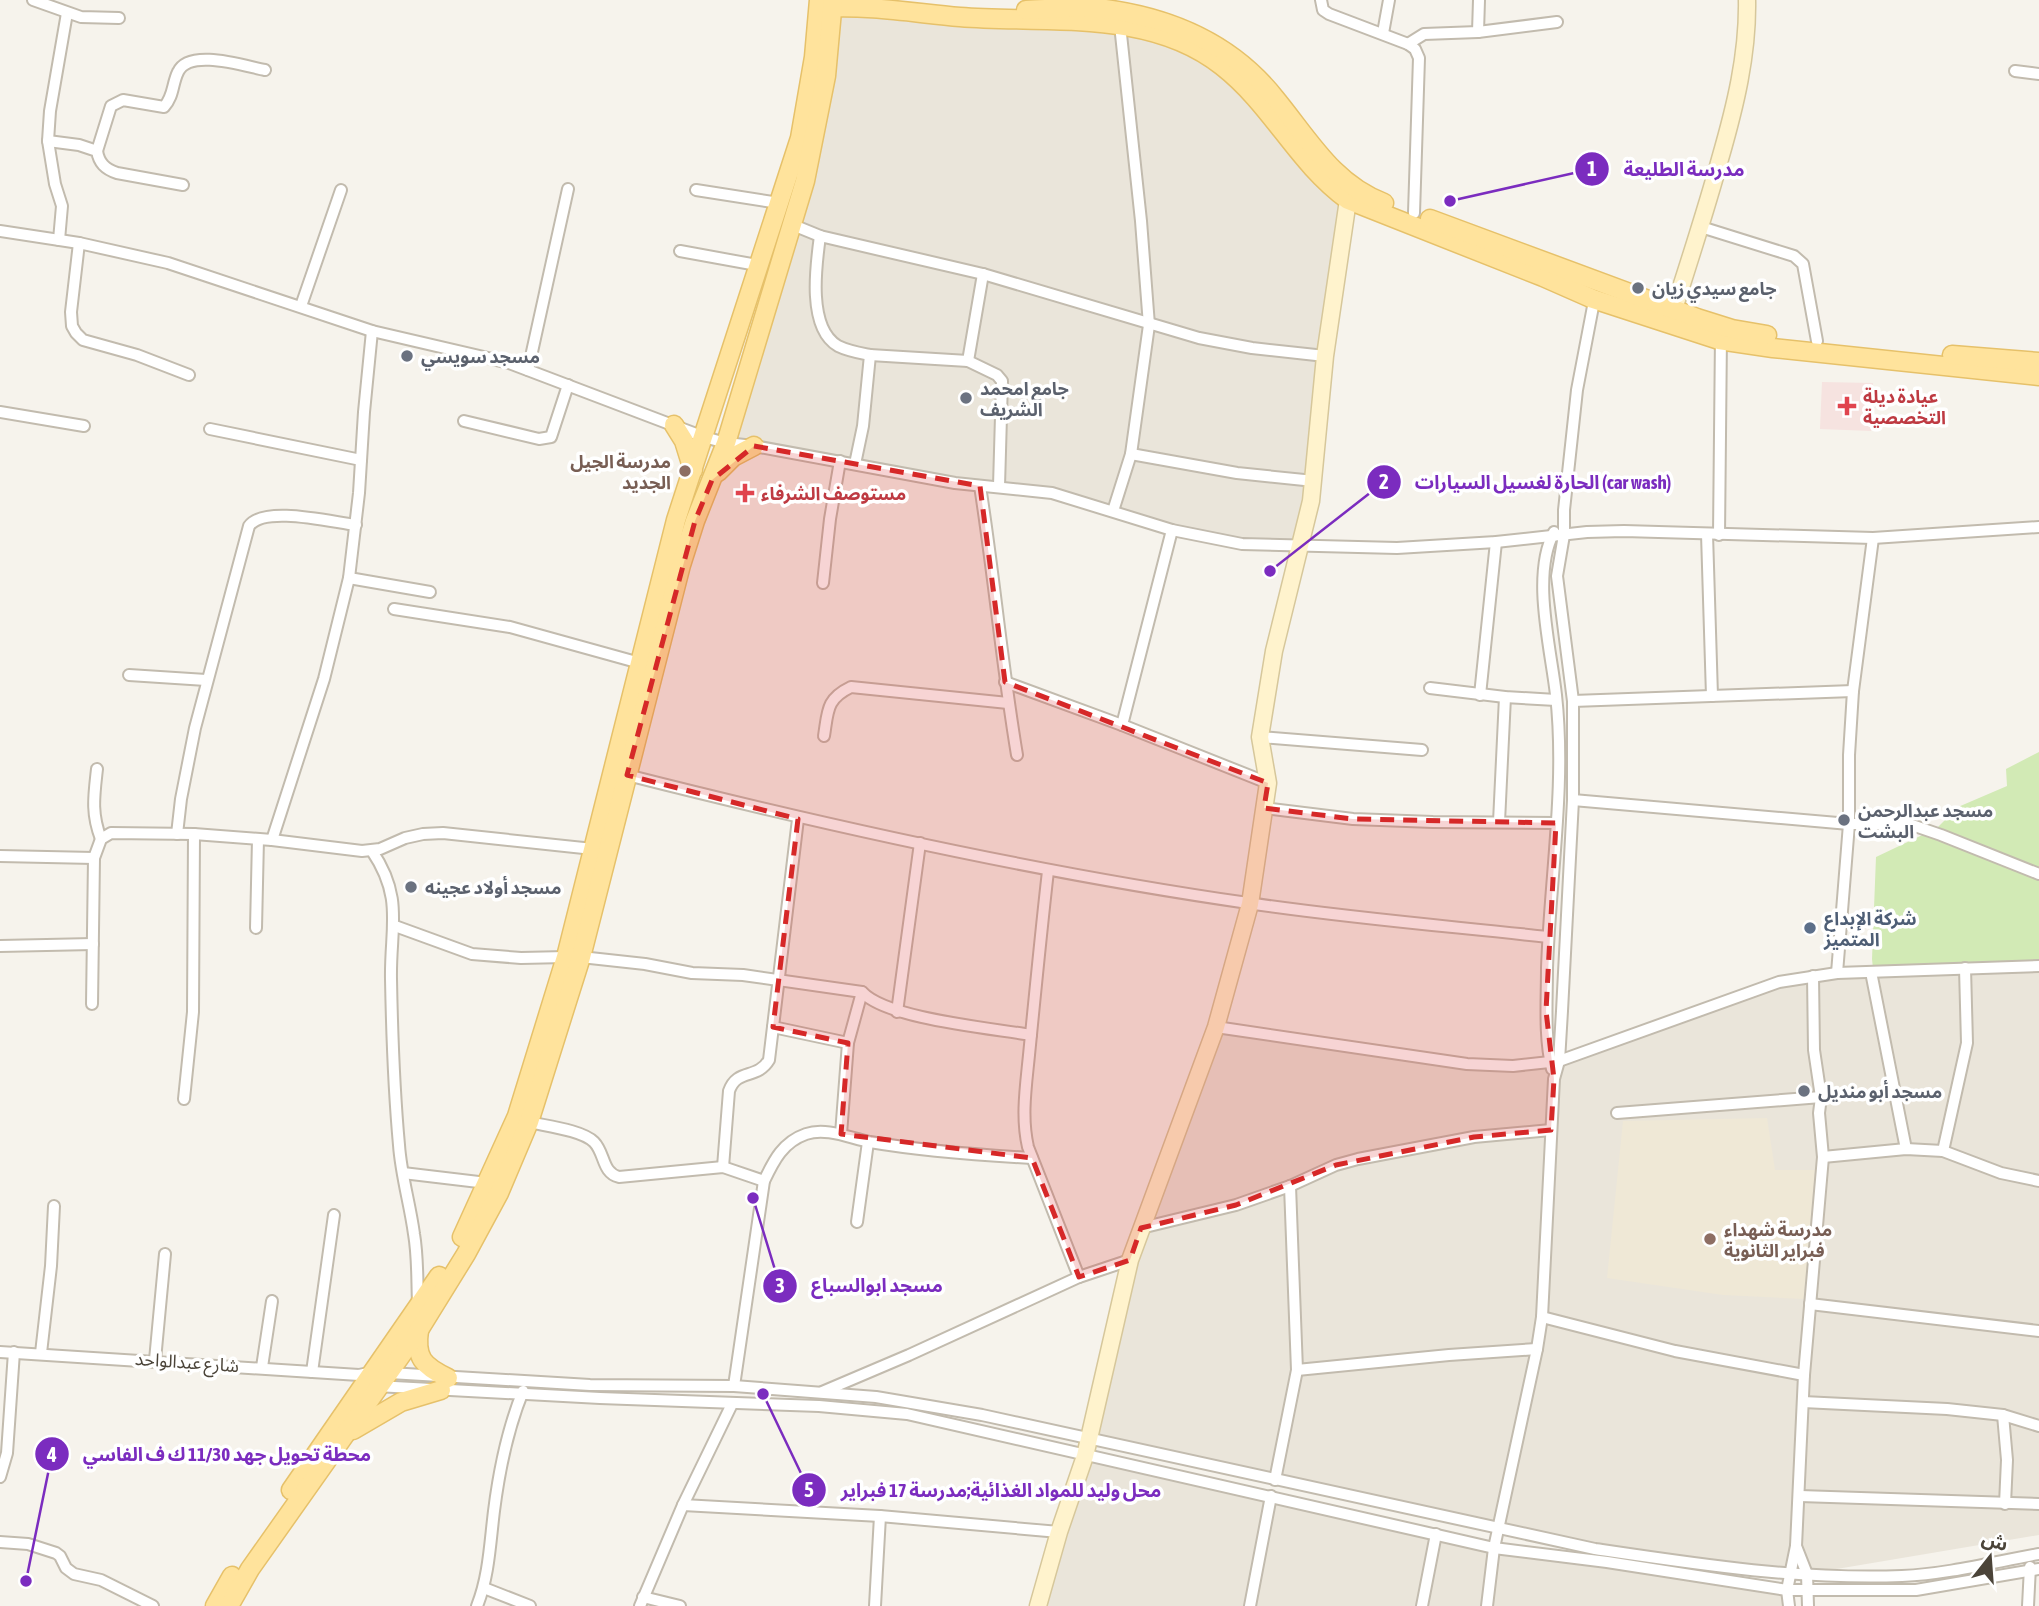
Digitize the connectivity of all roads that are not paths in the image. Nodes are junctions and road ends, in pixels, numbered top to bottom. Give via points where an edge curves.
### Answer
1 (33, 0) edge
2 (908, 0) edge
3 (1321, 0) edge
4 (1388, 0) edge
5 (1479, 0) edge
6 (1747, 0) edge
7 (826, 4) edge
8 (1024, 5) edge
9 (1119, 12) edge
10 (67, 13) junction
11 (119, 18) dead end
12 (1557, 22) dead end
13 (1478, 32) junction
14 (1383, 33) junction
15 (1408, 44) junction
16 (265, 70) dead end
17 (2015, 71) dead end
18 (2039, 74) edge
19 (48, 141) junction
20 (97, 151) junction
21 (183, 186) dead end
22 (568, 189) dead end
23 (696, 190) dead end
24 (341, 191) dead end
25 (1352, 194) junction
26 (779, 204) junction
27 (1414, 213) junction
28 (793, 225) junction
29 (1701, 226) junction
30 (0, 231) edge
31 (820, 236) junction
32 (59, 240) junction
33 (79, 243) junction
34 (680, 251) dead end
35 (757, 265) junction
36 (982, 274) junction
37 (1598, 292) junction
38 (301, 306) junction
39 (1670, 317) junction
40 (1149, 325) junction
41 (372, 331) junction
42 (1721, 333) junction
43 (1817, 341) junction
44 (870, 355) junction
45 (1325, 356) junction
46 (968, 361) junction
47 (2039, 362) edge
48 (528, 370) junction
49 (189, 375) dead end
50 (2039, 376) edge
51 (568, 385) junction
52 (0, 412) edge
53 (464, 421) dead end
54 (674, 425) junction
55 (83, 426) dead end
56 (210, 429) dead end
57 (704, 437) junction
58 (726, 443) junction
59 (754, 446) junction
60 (1131, 454) junction
61 (361, 460) junction
62 (840, 461) junction
63 (855, 464) junction
64 (693, 470) junction
65 (712, 480) junction
66 (1314, 481) junction
67 (981, 486) junction
68 (999, 486) junction
69 (1564, 510) junction
70 (1113, 511) junction
71 (356, 525) junction
72 (2039, 527) edge
73 (1172, 530) junction
74 (1707, 534) junction
75 (1564, 535) junction
76 (1719, 535) junction
77 (1551, 537) junction
78 (1873, 538) junction
79 (1496, 542) junction
80 (1301, 546) junction
81 (349, 578) junction
82 (823, 583) dead end
83 (430, 592) dead end
84 (394, 609) dead end
85 (640, 663) junction
86 (129, 675) dead end
87 (206, 680) junction
88 (1005, 682) junction
89 (1430, 688) dead end
90 (1853, 691) junction
91 (1480, 695) junction
92 (1712, 696) junction
93 (1505, 697) junction
94 (1556, 700) junction
95 (1573, 701) junction
96 (1008, 703) junction
97 (1122, 725) junction
98 (824, 736) dead end
99 (1259, 737) junction
100 (1422, 750) dead end
101 (1017, 755) dead end
102 (97, 769) dead end
103 (627, 775) junction
104 (1268, 783) junction
105 (1573, 800) junction
106 (1264, 808) junction
107 (798, 818) junction
108 (1499, 822) junction
109 (1556, 823) junction
110 (1849, 824) junction
111 (177, 834) junction
112 (194, 834) junction
113 (101, 839) junction
114 (258, 839) junction
115 (272, 840) junction
116 (920, 843) junction
117 (593, 849) junction
118 (372, 851) junction
119 (0, 856) edge
120 (94, 858) junction
121 (1048, 871) junction
122 (2039, 874) edge
123 (1250, 904) junction
124 (395, 926) junction
125 (256, 928) dead end
126 (1548, 937) junction
127 (93, 944) junction
128 (0, 946) edge
129 (574, 957) junction
130 (2039, 966) edge
131 (1965, 968) junction
132 (1871, 972) junction
133 (1837, 973) junction
134 (1812, 976) junction
135 (779, 980) junction
136 (862, 992) junction
137 (92, 1004) dead end
138 (897, 1012) junction
139 (773, 1027) junction
140 (1216, 1027) junction
141 (1031, 1035) junction
142 (848, 1042) junction
143 (1555, 1062) junction
144 (1821, 1097) junction
145 (184, 1099) dead end
146 (1617, 1113) dead end
147 (529, 1122) junction
148 (1551, 1129) junction
149 (841, 1134) junction
150 (868, 1142) junction
151 (1906, 1149) junction
152 (1943, 1151) junction
153 (1823, 1157) junction
154 (1032, 1158) junction
155 (723, 1167) junction
156 (403, 1173) junction
157 (764, 1181) junction
158 (2039, 1181) edge
159 (487, 1183) junction
160 (1290, 1186) junction
161 (54, 1206) dead end
162 (334, 1215) dead end
163 (857, 1222) dead end
164 (1141, 1228) junction
165 (165, 1254) dead end
166 (1130, 1260) junction
167 (1079, 1277) junction
168 (272, 1301) dead end
169 (1810, 1304) junction
170 (419, 1306) junction
171 (1542, 1317) junction
172 (419, 1330) junction
173 (2039, 1331) edge
174 (1537, 1349) junction
175 (0, 1352) edge
176 (14, 1352) junction
177 (41, 1353) junction
178 (155, 1360) junction
179 (262, 1367) junction
180 (1297, 1370) junction
181 (312, 1372) junction
182 (1804, 1375) junction
183 (373, 1378) junction
184 (527, 1382) junction
185 (445, 1384) junction
186 (734, 1386) junction
187 (819, 1393) junction
188 (521, 1394) junction
189 (1803, 1402) junction
190 (732, 1404) junction
191 (2003, 1415) junction
192 (2039, 1426) edge
193 (347, 1433) junction
194 (1087, 1448) junction
195 (0, 1477) edge
196 (1275, 1480) junction
197 (1271, 1496) junction
198 (1800, 1496) junction
199 (2005, 1504) junction
200 (2039, 1504) edge
201 (683, 1505) junction
202 (880, 1516) junction
203 (1498, 1529) junction
204 (1059, 1532) junction
205 (1436, 1534) junction
206 (0, 1542) edge
207 (1796, 1546) junction
208 (1494, 1548) junction
209 (2035, 1555) edge
210 (2034, 1570) edge
211 (1789, 1574) junction
212 (1807, 1574) junction
213 (484, 1588) junction
214 (1787, 1590) junction
215 (1807, 1591) junction
216 (641, 1601) edge
217 (153, 1606) edge
218 (215, 1606) edge
219 (229, 1606) edge
220 (477, 1606) edge
221 (530, 1606) edge
222 (680, 1606) edge
223 (875, 1606) edge
224 (1038, 1606) edge
225 (1250, 1606) edge
226 (1422, 1606) edge
227 (1488, 1606) edge
228 (1788, 1606) edge
229 (1808, 1606) edge
230 (2028, 1606) edge

1 - 10 street
2 - 8 main road via 964,7
3 - 14 street via 1329,15
4 - 14 street
5 - 13 street
6 - 29 street via 1738,94
7 - 9 main road via 960,17 1103,22
7 - 26 main road via 805,117
7 - 28 main road via 821,108
8 - 9 main road
9 - 25 main road via 1186,31 1234,56 1275,97
9 - 40 street
10 - 11 street
10 - 19 street
12 - 13 street
13 - 15 street via 1424,34
14 - 15 street
15 - 27 street via 1419,58
16 - 20 street via 201,58 186,62 164,107 123,100 111,106
17 - 18 street
19 - 20 street
19 - 32 street via 62,206
20 - 21 street via 108,170
22 - 48 street
23 - 26 street
24 - 38 street
25 - 27 main road
25 - 37 main road via 1532,272
25 - 45 street
26 - 35 main road
27 - 37 main road
28 - 31 street
28 - 58 main road
29 - 39 street
29 - 43 street via 1794,256 1803,264
30 - 32 street
31 - 36 street
31 - 44 street via 815,273 824,330 837,345
32 - 33 street
33 - 38 street via 168,263
33 - 49 street via 71,312 76,333 83,340
34 - 35 street
35 - 57 main road
36 - 40 street
36 - 46 street
37 - 39 main road
37 - 69 street via 1577,390
38 - 41 street
39 - 42 main road
40 - 45 street via 1252,348
40 - 60 street
41 - 48 street
41 - 61 street
42 - 43 main road
42 - 50 main road via 1773,348
42 - 76 street
43 - 47 main road
44 - 46 street
44 - 63 street
45 - 66 street
46 - 68 street via 1002,382
48 - 51 street
51 - 53 street via 547,439
51 - 54 street
52 - 55 street
54 - 57 street
54 - 64 main road
56 - 61 street
57 - 58 street
57 - 64 main road
58 - 59 street
58 - 65 main road
59 - 62 street
59 - 65 main road via 733,457
60 - 66 street
60 - 70 street
61 - 71 street
62 - 63 street
62 - 82 street
63 - 67 street
64 - 85 main road
65 - 103 main road via 681,565
66 - 80 street
67 - 68 street
67 - 88 street
68 - 70 street via 1052,493
69 - 75 street
69 - 77 street
70 - 73 street
71 - 81 street
71 - 87 street via 291,517 264,516 253,521
72 - 78 street
73 - 80 street via 1242,544
73 - 97 street
74 - 75 street via 1624,531
74 - 76 street
74 - 92 street
75 - 77 street
75 - 95 street via 1557,576
76 - 78 street
77 - 79 street
77 - 94 street via 1543,592
78 - 90 street
79 - 80 street via 1397,548
79 - 91 street
80 - 99 street via 1274,651
81 - 83 street
81 - 115 street via 324,679
84 - 85 street via 510,627
85 - 117 main road
86 - 87 street
87 - 111 street
88 - 96 street
88 - 97 street
89 - 91 street
90 - 92 street
90 - 110 street
91 - 93 street
92 - 95 street
93 - 94 street
93 - 108 street
94 - 109 street
95 - 105 street
96 - 98 street via 851,687 832,699
96 - 101 street
97 - 104 street
99 - 100 street
99 - 104 street
102 - 113 street via 93,808
103 - 107 street
103 - 129 main road
104 - 106 street
105 - 110 street
105 - 143 street
106 - 108 street via 1353,819
106 - 123 street
107 - 116 street
107 - 135 street
108 - 109 street
109 - 126 street
110 - 122 street via 1909,824
110 - 133 street
111 - 112 street
111 - 113 street via 117,832
112 - 114 street
112 - 145 street via 193,1012
113 - 120 street
114 - 115 street
114 - 125 street
115 - 118 street
116 - 121 street
116 - 138 street
117 - 118 street via 443,833 405,838
117 - 129 main road
118 - 124 street via 390,885
119 - 120 street
120 - 127 street
121 - 123 street
121 - 141 street
123 - 126 street
123 - 140 street
124 - 129 street via 472,954
124 - 156 street via 391,980
126 - 143 street via 1546,1012
127 - 128 street
127 - 137 street
129 - 135 street
129 - 147 main road
129 - 159 main road via 517,1116
130 - 131 street
131 - 132 street
131 - 152 street via 1967,1043
132 - 133 street
132 - 151 street
133 - 134 street
134 - 143 street via 1779,982
134 - 144 street
135 - 136 street
135 - 139 street
136 - 138 street via 870,1001
136 - 142 street
138 - 141 street
139 - 142 street
139 - 155 street via 767,1064 732,1082
140 - 143 street via 1467,1064
140 - 164 street
141 - 154 street via 1024,1121
142 - 149 street
143 - 148 street
144 - 146 street
144 - 153 street
147 - 155 street via 593,1140 612,1176
147 - 172 main road via 499,1193
148 - 160 street via 1474,1137 1358,1159
148 - 171 street
149 - 150 street
149 - 157 street via 809,1132 794,1139 777,1154
150 - 154 street
150 - 163 street
151 - 152 street
151 - 153 street
152 - 158 street via 2001,1173
153 - 169 street
154 - 167 street
155 - 157 street
156 - 159 street
156 - 170 street via 415,1238
157 - 186 street
159 - 170 main road via 457,1247
160 - 164 street via 1236,1205
160 - 180 street
161 - 177 street
162 - 181 street
164 - 166 street
165 - 178 street
166 - 167 street
166 - 194 street
167 - 187 street
168 - 179 street
169 - 173 street
169 - 182 street
170 - 183 main road
171 - 174 street
171 - 182 street via 1675,1351
172 - 183 main road
172 - 185 main road via 419,1355
174 - 180 street
174 - 203 street
175 - 176 street, شارع عبدالواحد
176 - 177 street, شارع عبدالواحد
176 - 195 street via 7,1453
177 - 178 street, شارع عبدالواحد
178 - 179 street, شارع عبدالواحد
179 - 181 street, شارع عبدالواحد
180 - 196 street
181 - 183 street, شارع عبدالواحد
182 - 189 street
183 - 185 street, شارع عبدالواحد
183 - 193 main road
183 - 218 main road via 239,1565
184 - 185 street
184 - 186 street
184 - 188 street
185 - 188 street
185 - 193 main road via 401,1402
186 - 187 street
187 - 194 street via 876,1397 982,1415
188 - 190 street
188 - 213 street via 498,1484
189 - 191 street
189 - 198 street
190 - 194 street via 907,1414
190 - 201 street
191 - 192 street
191 - 199 street
193 - 219 main road via 250,1569
194 - 196 street
194 - 197 street
194 - 204 street
196 - 203 street
197 - 205 street
197 - 225 street
198 - 199 street
198 - 207 street
199 - 200 street
201 - 202 street
201 - 216 street
202 - 204 street
202 - 223 street
203 - 208 street
203 - 211 street via 1595,1549
204 - 224 street
205 - 208 street
205 - 226 street
206 - 217 street via 56,1553 74,1574 101,1580
207 - 211 street
207 - 212 street
208 - 214 street
208 - 227 street
209 - 210 street
209 - 212 street via 1903,1576
210 - 215 street via 1916,1590
210 - 230 street
211 - 212 street
211 - 214 street
212 - 215 street
213 - 220 street
213 - 221 street
214 - 215 street
214 - 228 street
215 - 229 street
216 - 222 street

